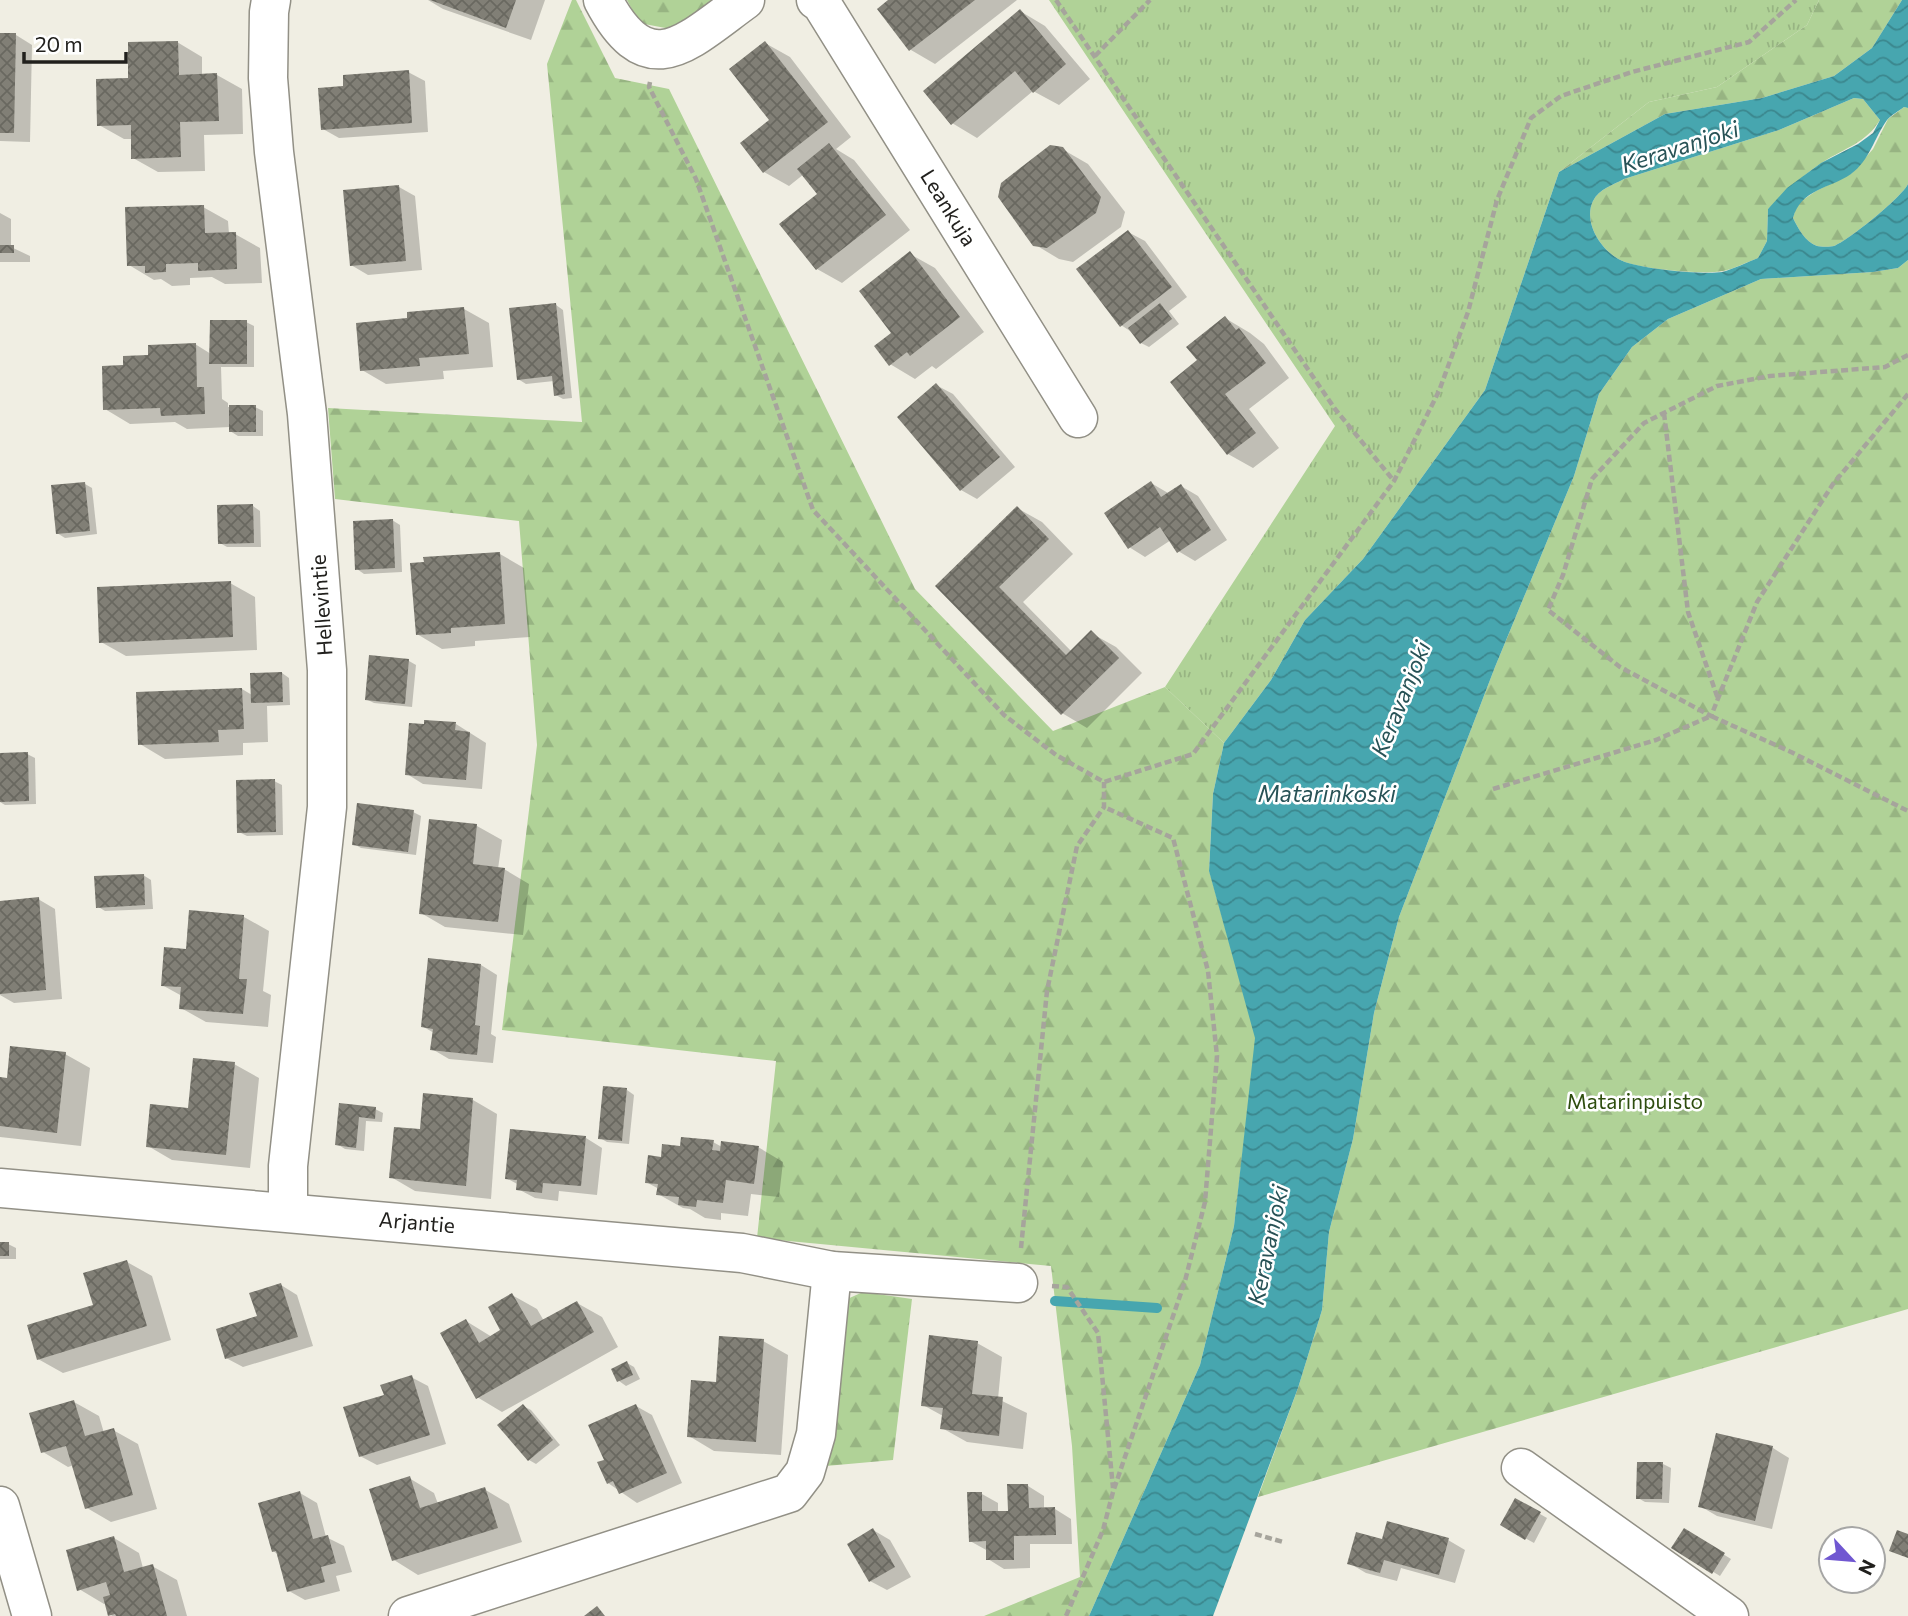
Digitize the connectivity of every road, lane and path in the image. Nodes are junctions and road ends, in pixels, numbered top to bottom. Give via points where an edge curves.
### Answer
1 (271, 0) edge
2 (603, 0) edge
3 (745, 0) edge
4 (816, 0) edge
5 (1056, 0) edge
6 (1150, 0) edge
7 (1793, 0) edge
8 (651, 50) junction
9 (1095, 56) junction
10 (1908, 355) edge
11 (1908, 394) edge
12 (1664, 413) junction
13 (1078, 418) dead end
14 (1394, 481) junction
15 (1718, 699) junction
16 (1711, 716) junction
17 (1104, 782) junction
18 (1493, 789) dead end
19 (1104, 807) junction
20 (1908, 811) edge
21 (0, 1188) edge
22 (288, 1212) junction
23 (832, 1271) junction
24 (1018, 1283) junction
25 (1521, 1468) dead end
26 (1113, 1492) junction
27 (0, 1506) edge
28 (1255, 1534) dead end
29 (1283, 1542) dead end
30 (32, 1616) edge
31 (408, 1616) edge
32 (1066, 1616) edge
33 (1730, 1616) edge

1 - 22 street, Hellevintie via 271,115 307,414 327,670 327,807 288,1166
2 - 8 street via 630,40
3 - 8 street via 689,40
4 - 13 street, Leankuja
5 - 9 path
6 - 9 path
7 - 14 path via 1749,42 1632,72 1562,96 1531,118 1497,200 1468,312 1439,391
8 - 17 path via 649,87 696,179 813,510 1004,715 1056,755
9 - 14 path via 1335,409
10 - 12 path via 1885,367 1770,376 1717,386
11 - 15 path via 1833,484 1756,602
12 - 15 path via 1688,612
12 - 16 path via 1644,424 1592,479 1548,610 1620,667
14 - 17 path via 1193,754
15 - 16 path
16 - 18 path via 1656,740
16 - 20 path
17 - 19 path
19 - 24 path via 1077,846 1047,991
19 - 26 path via 1173,838 1208,971 1217,1056 1205,1202 1185,1281
21 - 22 street, Arjantie
22 - 23 street, Arjantie via 742,1253
23 - 24 street, Arjantie
23 - 31 street via 816,1434 805,1472 789,1493
24 - 26 path via 1067,1287 1098,1333
25 - 33 street
26 - 32 path via 1103,1530
27 - 30 street
28 - 29 path

